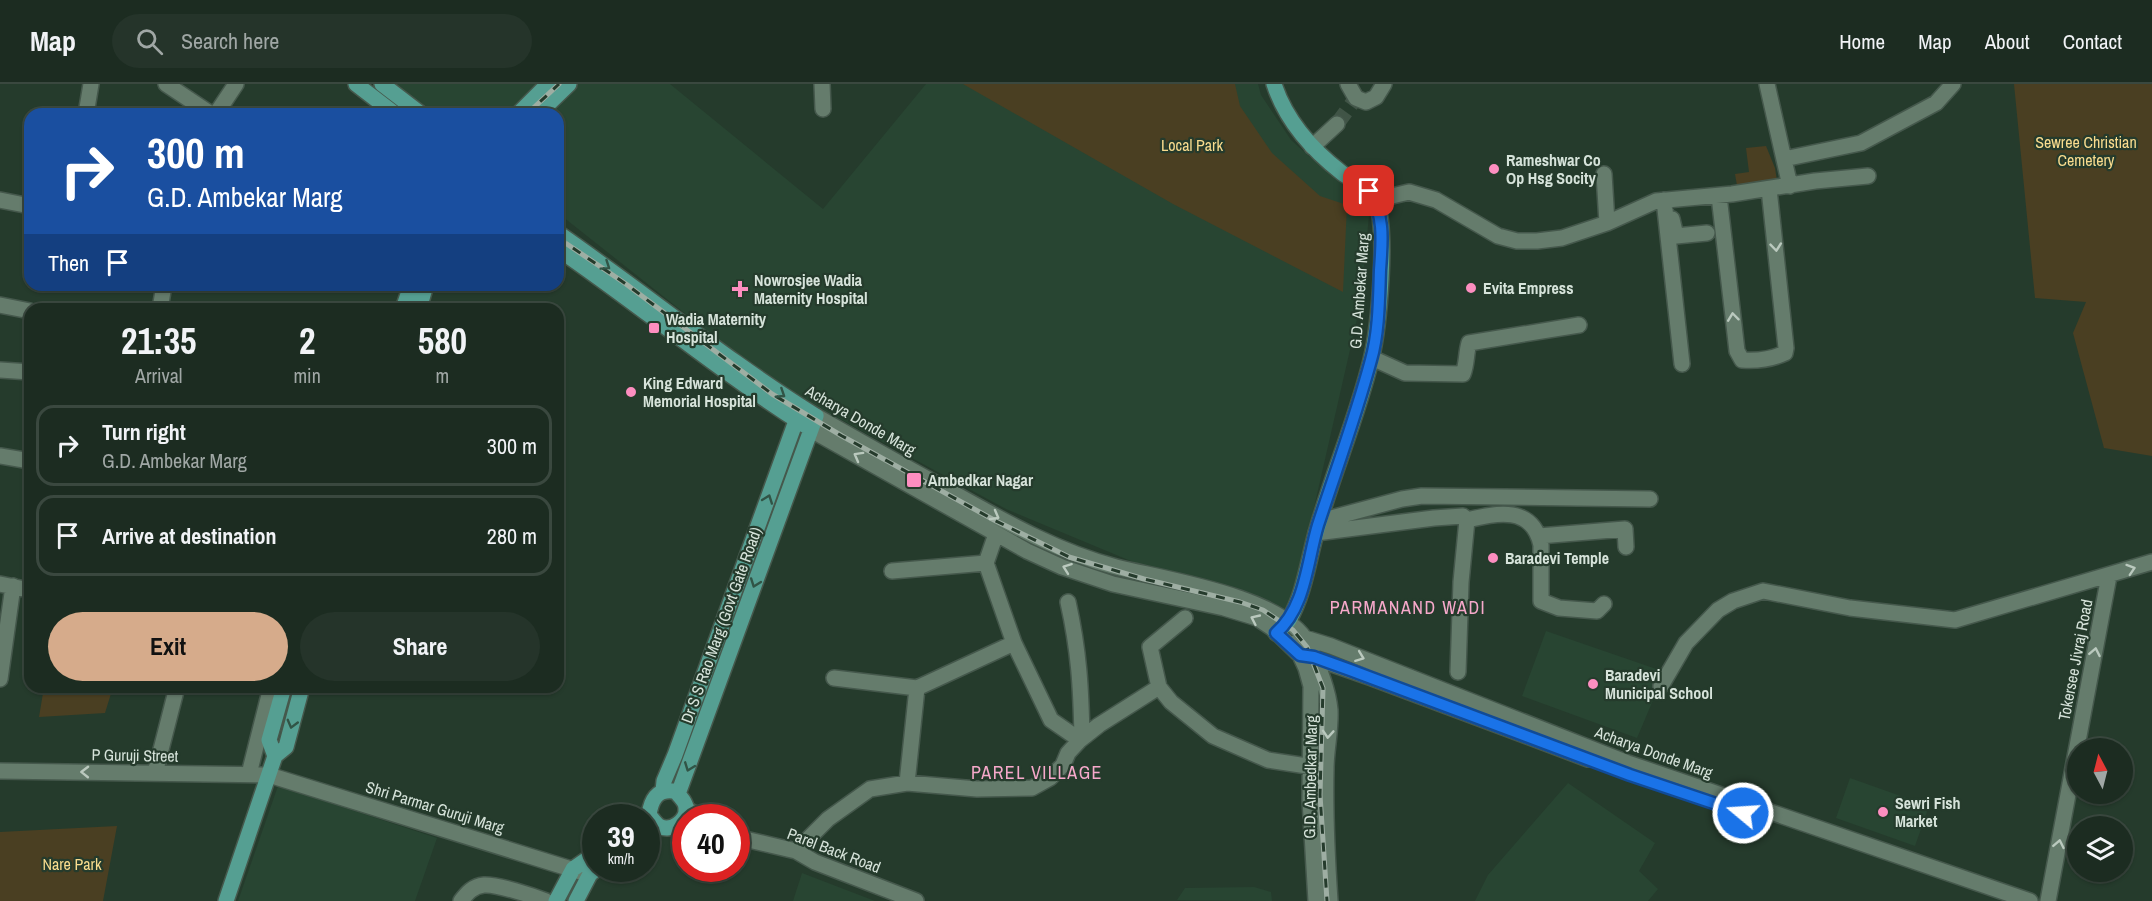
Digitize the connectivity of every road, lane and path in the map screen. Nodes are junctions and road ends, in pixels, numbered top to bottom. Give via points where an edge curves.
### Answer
1 (91, 84) edge
2 (166, 84) edge
3 (236, 84) edge
4 (356, 84) edge
5 (382, 84) edge
6 (548, 84) edge
7 (569, 84) edge
8 (822, 84) edge
9 (1274, 84) edge
10 (1348, 84) edge
11 (1384, 84) edge
12 (1767, 84) edge
13 (1953, 84) edge
14 (87, 108) edge
15 (204, 108) edge
16 (218, 108) edge
17 (387, 108) edge
18 (413, 108) edge
19 (524, 108) edge
20 (544, 108) edge
21 (823, 110) dead end
22 (1337, 124) tunnel mouth
23 (1312, 147) junction
24 (1784, 159) junction
25 (1604, 174) dead end
26 (1868, 176) dead end
27 (1790, 186) junction
28 (1770, 189) junction
29 (1719, 196) junction
30 (0, 200) edge
31 (1375, 200) junction
32 (1675, 202) junction
33 (24, 205) edge
34 (1607, 223) junction
35 (1671, 232) junction
36 (1707, 234) dead end
37 (564, 238) edge
38 (564, 253) edge
39 (640, 299) junction
40 (0, 305) edge
41 (24, 310) edge
42 (1579, 325) dead end
43 (1372, 358) junction
44 (1682, 364) dead end
45 (0, 370) edge
46 (24, 372) edge
47 (799, 413) junction
48 (813, 423) junction
49 (0, 456) edge
50 (24, 460) edge
51 (1650, 499) dead end
52 (971, 511) junction
53 (1467, 520) junction
54 (1318, 527) junction
55 (996, 534) junction
56 (1539, 536) junction
57 (1626, 547) dead end
58 (2152, 562) edge
59 (986, 563) junction
60 (891, 571) dead end
61 (2109, 576) junction
62 (1181, 582) junction
63 (6, 585) edge
64 (24, 589) edge
65 (1177, 597) junction
66 (1068, 602) dead end
67 (1604, 604) dead end
68 (1185, 618) dead end
69 (1288, 622) junction
70 (1280, 637) junction
71 (1305, 638) junction
72 (1014, 642) junction
73 (1307, 656) junction
74 (1458, 672) dead end
75 (834, 678) dead end
76 (0, 679) edge
77 (1660, 686) dead end
78 (1159, 687) junction
79 (917, 688) junction
80 (175, 693) edge
81 (269, 693) edge
82 (282, 693) edge
83 (300, 693) edge
84 (1081, 739) junction
85 (275, 756) junction
86 (1318, 768) junction
87 (0, 771) edge
88 (155, 773) junction
89 (249, 774) junction
90 (269, 775) junction
91 (907, 783) junction
92 (663, 791) junction
93 (678, 794) junction
94 (650, 804) edge
95 (683, 804) edge
96 (750, 840) edge
97 (796, 851) junction
98 (582, 863) edge
99 (1911, 865) junction
100 (1320, 866) junction
101 (573, 869) junction
102 (582, 870) edge
103 (1947, 878) junction
104 (587, 882) edge
105 (226, 901) edge
106 (461, 901) edge
107 (546, 901) edge
108 (555, 901) edge
109 (576, 901) edge
110 (916, 901) edge
111 (1316, 901) edge
112 (1330, 901) edge
113 (2001, 901) edge
114 (2030, 901) edge
115 (2048, 901) edge

1 - 14 street
2 - 15 street
3 - 16 street
4 - 17 main road
5 - 18 main road
6 - 19 main road
7 - 20 main road
8 - 21 street
9 - 23 main road via 1295,128
10 - 11 street via 1356,98 1366,102 1376,97
12 - 24 street
13 - 24 street via 1936,103 1861,143
22 - 23 street
23 - 31 main road via 1344,175 1359,182
24 - 27 street
25 - 34 street
26 - 27 street
27 - 28 street
28 - 29 street
28 -> 29 street via 1786,348 1778,356 1752,361 1742,360 1737,351
29 - 32 street
30 - 33 street
31 - 34 street via 1409,192 1436,200 1498,236 1517,241 1562,238
31 - 43 main road, G.D. Ambekar Marg via 1382,234
32 - 34 street
32 - 35 street
35 - 36 street via 1677,237
35 - 44 street
37 -> 39 main road, Acharya Donde Marg
38 - 39 main road, Acharya Donde Marg
39 - 47 main road, Acharya Donde Marg via 750,373
40 - 41 street
42 - 43 street via 1469,343 1463,374 1405,373
43 - 54 main road, G.D. Ambekar Marg
45 - 46 street
47 - 48 main road, Acharya Donde Marg
92 -> 47 main road
48 - 52 street, Acharya Donde Marg
48 -> 93 main road, Dr S S Rao Marg (Govt Gate Road)
49 - 50 street
51 - 54 street via 1422,496
52 - 55 street, Acharya Donde Marg
52 -> 62 street, Acharya Donde Marg via 1003,521 1076,555
53 - 54 street via 1458,515
53 - 56 street via 1515,514 1533,525
53 - 74 street
54 - 69 main road, G.D. Ambekar Marg
55 - 59 street
65 -> 55 street, Acharya Donde Marg via 1113,584 1062,567
56 - 57 street via 1625,529
56 - 67 street via 1541,601 1559,608 1597,611
61 -> 58 street
59 - 60 street
59 - 72 street
61 - 77 street via 1955,620 1850,608 1763,591 1718,610 1686,643
115 -> 61 street, Tokersee Jivraj Road
62 - 65 street
62 - 69 street, Acharya Donde Marg via 1260,606
63 - 64 street
63 - 76 street
70 -> 65 street, Acharya Donde Marg via 1257,618
66 - 84 street via 1081,678
68 - 78 street via 1150,647
69 - 70 main road, G.D. Ambekar Marg
69 - 71 street, Acharya Donde Marg
70 - 71 street
70 - 73 street, Acharya Donde Marg
71 - 73 street, Acharya Donde Marg
71 -> 99 street, Acharya Donde Marg via 1628,764
72 - 79 street
72 - 84 street via 1051,720
73 - 86 street, Acharya Donde Marg
73 - 99 street, Acharya Donde Marg via 1630,775
75 - 79 street
78 - 84 street
78 - 86 street via 1171,702 1213,736 1268,760
79 - 91 street
80 - 88 street
81 - 89 street
82 - 85 main road via 269,740
83 -> 85 main road via 286,747
84 - 91 street via 1050,778 1032,788 977,789
85 - 90 main road
86 - 100 street, G.D. Ambedkar Marg
88 -> 87 street, P Guruji Street
88 - 89 street, P Guruji Street
89 - 90 street, P Guruji Street
90 - 101 street, Shri Parmar Guruji Marg
90 - 105 main road
91 - 97 street via 870,789 828,819
92 - 93 main road
92 - 94 main road
93 - 95 main road
96 - 97 street, Parel Back Road
97 - 110 street, Parel Back Road
98 - 101 main road
99 - 103 street, Acharya Donde Marg
100 - 111 street, G.D. Ambedkar Marg
100 - 112 street
101 - 102 street, Shri Parmar Guruji Marg
101 - 108 main road
103 - 113 street, Acharya Donde Marg
103 - 114 street, Acharya Donde Marg
104 - 109 main road
106 - 107 street via 468,890 484,885

